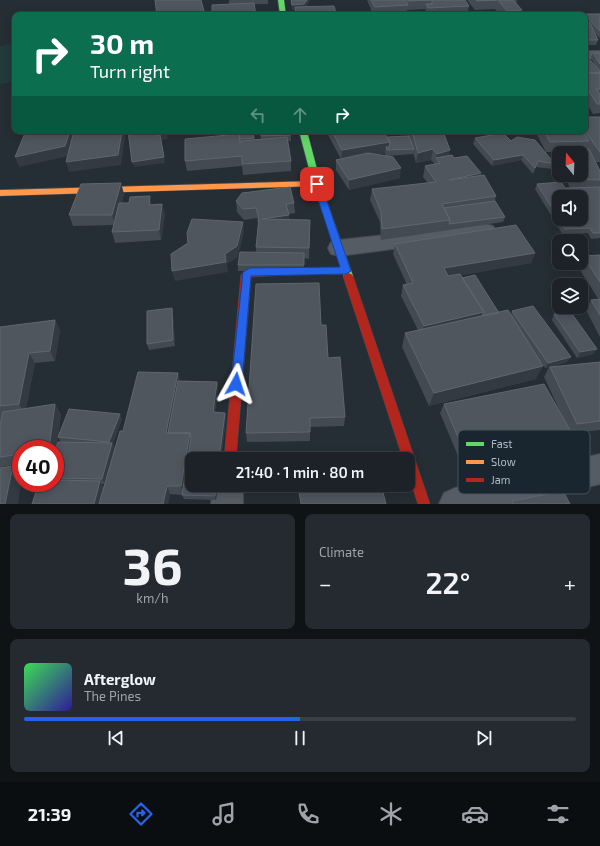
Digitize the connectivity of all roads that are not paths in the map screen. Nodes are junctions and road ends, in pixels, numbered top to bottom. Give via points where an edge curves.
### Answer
1 (281, 0) edge
2 (283, 12) edge
3 (588, 55) edge
4 (600, 55) edge
5 (304, 134) edge
6 (317, 184) junction
7 (1, 195) edge
8 (491, 231) edge
9 (339, 248) junction
10 (346, 271) junction
11 (231, 452) edge
12 (600, 469) edge
13 (590, 471) edge
14 (228, 492) edge
15 (496, 494) edge
16 (227, 504) edge
17 (424, 504) edge
18 (455, 504) edge

1 - 2 street
3 - 4 street
5 - 6 street
6 - 7 street
6 - 9 street
8 - 9 street
9 - 10 street
10 - 11 street via 250,272 246,275
10 - 17 street
12 - 13 street
14 - 16 street
15 - 18 street

